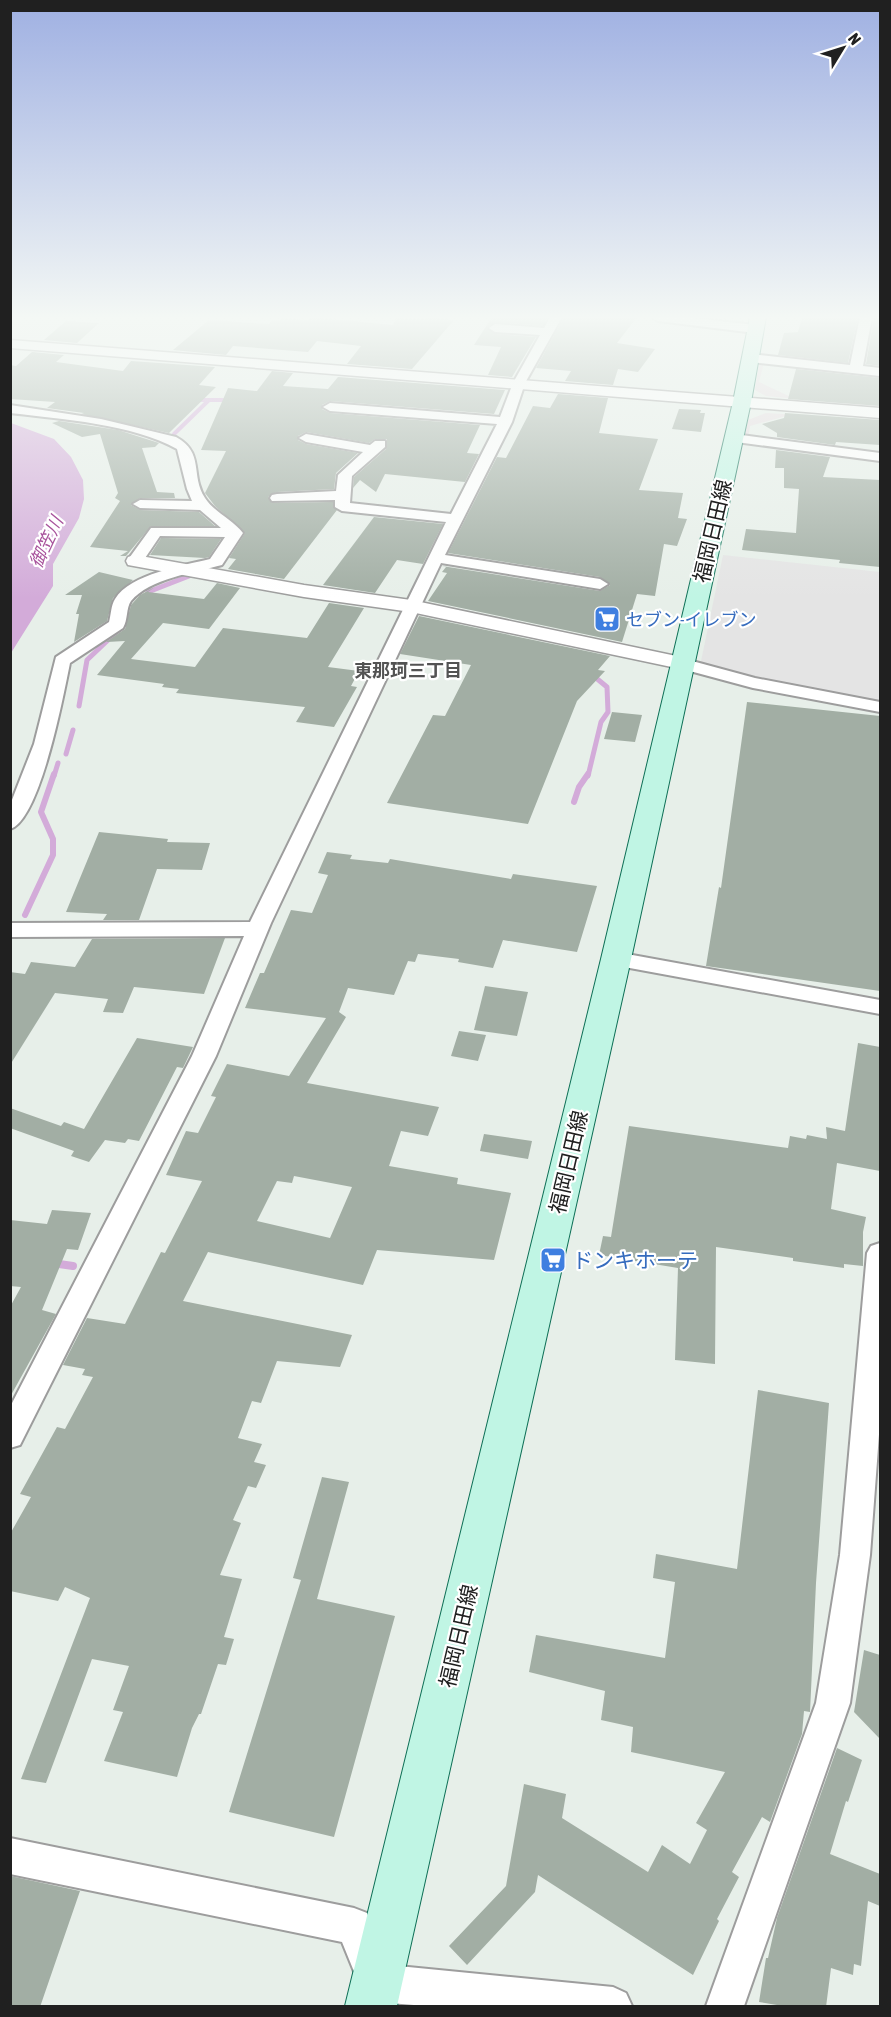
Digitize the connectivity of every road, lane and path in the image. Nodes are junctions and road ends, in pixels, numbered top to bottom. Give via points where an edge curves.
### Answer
1 (25, 411) edge
2 (392, 411) edge
3 (509, 411) edge
4 (740, 411) edge
5 (856, 411) edge
6 (880, 413) edge
7 (505, 422) junction
8 (306, 438) dead end
9 (734, 438) junction
10 (880, 457) edge
11 (343, 495) junction
12 (277, 498) dead end
13 (140, 504) dead end
14 (203, 506) junction
15 (456, 519) junction
16 (235, 533) junction
17 (436, 558) junction
18 (135, 561) joint
19 (186, 570) junction
20 (600, 584) dead end
21 (411, 606) junction
22 (681, 663) junction
23 (880, 707) edge
24 (10, 823) edge
25 (258, 929) junction
26 (10, 930) edge
27 (616, 959) junction
28 (880, 1007) edge
29 (880, 1253) edge
30 (10, 1436) edge
31 (10, 1856) edge
32 (374, 1995) edge
33 (613, 2007) edge
34 (726, 2007) edge

1 - 14 street via 92,421 175,441 186,453 195,494
2 - 7 street
3 - 7 street
4 - 9 main road, 福岡日田線
5 - 6 street
7 - 15 street
8 - 11 street via 377,447 345,475
9 - 10 street
9 - 22 main road, 福岡日田線
11 - 12 street
11 - 15 street via 342,507
13 - 14 street
14 - 16 street
15 - 17 street
16 - 18 street via 156,531
16 - 19 street via 216,562
17 - 20 street
17 - 21 street
18 - 19 street
19 - 21 street
19 - 24 street via 144,582 122,600 117,624 62,661 45,743 28,793
21 - 22 street
21 - 25 street
22 - 23 street via 753,683
22 - 27 main road, 福岡日田線
25 - 26 street
25 - 30 street via 204,1056
27 - 28 street
27 - 32 main road, 福岡日田線
29 - 34 street via 855,1555 833,1703
31 - 32 street via 354,1926
32 - 33 street

